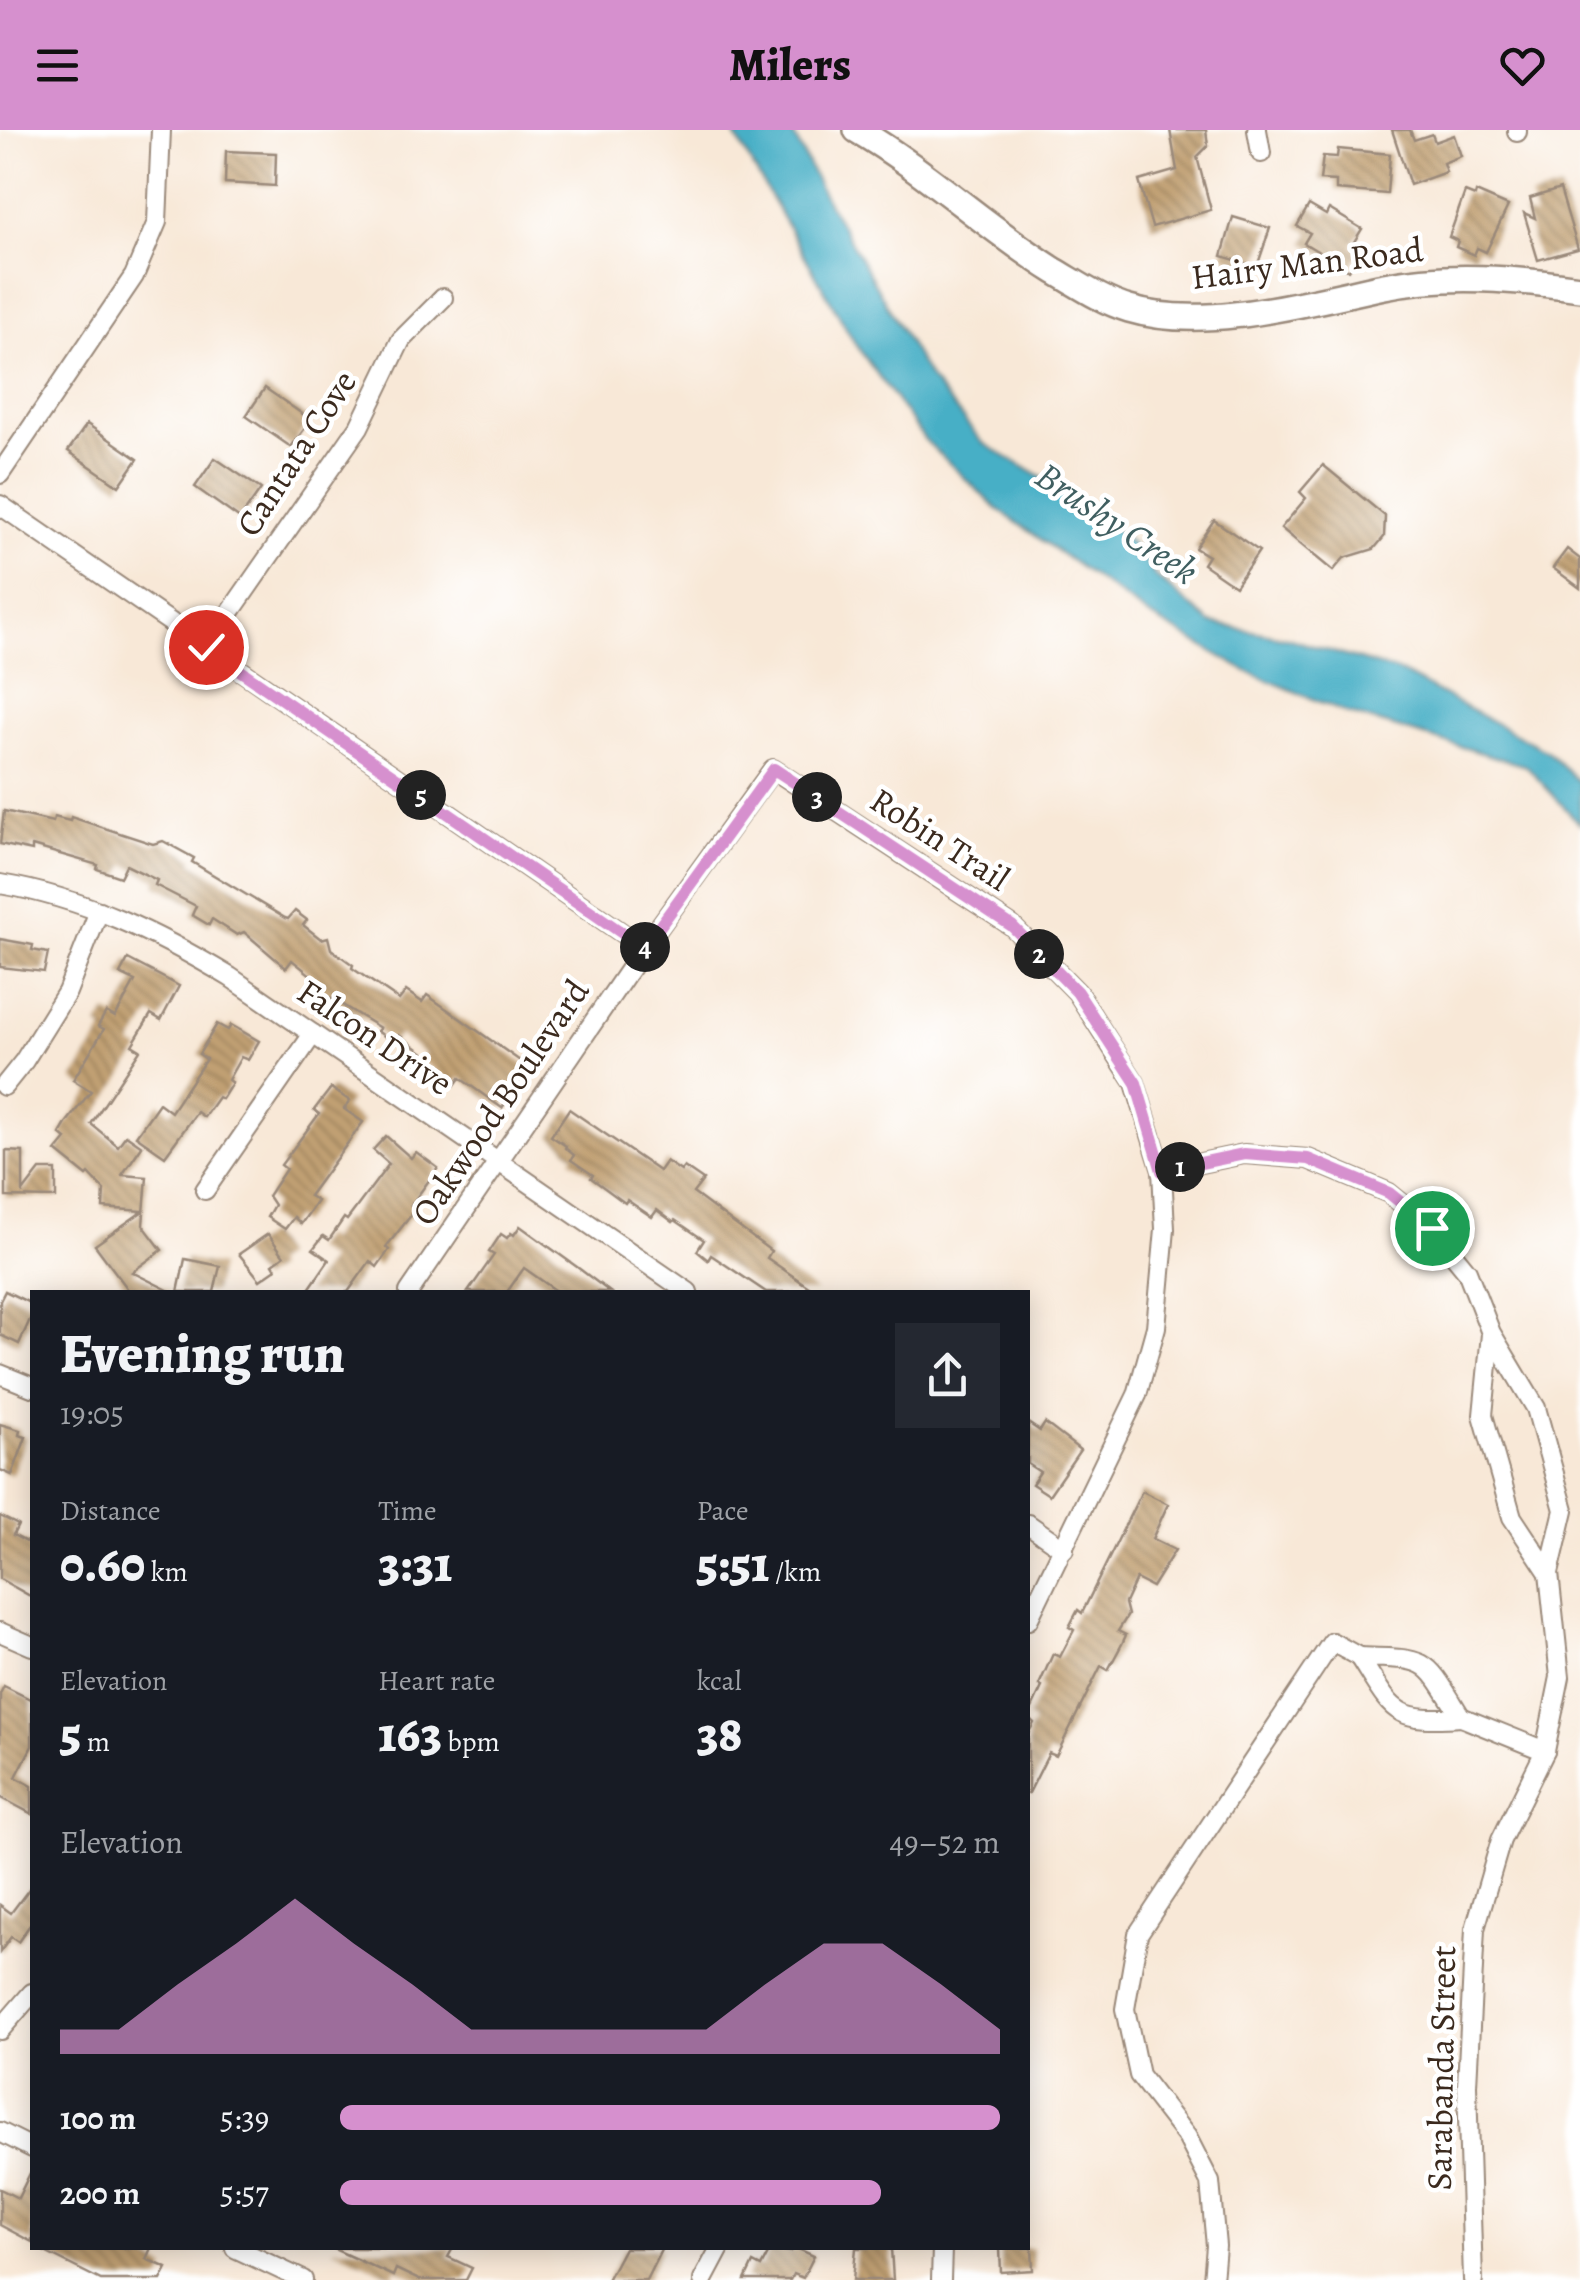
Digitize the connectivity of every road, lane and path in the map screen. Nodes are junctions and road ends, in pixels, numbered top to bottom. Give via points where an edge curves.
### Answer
1 (161, 130) edge
2 (857, 130) edge
3 (1257, 130) edge
4 (1261, 153) dead end
5 (1580, 288) edge
6 (443, 298) dead end
7 (0, 474) edge
8 (0, 505) edge
9 (206, 647) junction
10 (0, 884) edge
11 (98, 911) junction
12 (644, 948) junction
13 (313, 1034) junction
14 (4, 1086) dead end
15 (500, 1162) junction
16 (1162, 1171) junction
17 (205, 1190) dead end
18 (410, 1290) edge
19 (685, 1290) edge
20 (1491, 1334) junction
21 (0, 1374) edge
22 (30, 1386) edge
23 (1030, 1525) edge
24 (1064, 1549) junction
25 (1549, 1573) junction
26 (1030, 1616) edge
27 (0, 1632) edge
28 (30, 1645) edge
29 (1359, 1657) junction
30 (1461, 1717) junction
31 (1545, 1750) junction
32 (30, 1995) edge
33 (0, 2030) edge
34 (0, 2132) edge
35 (30, 2147) edge
36 (240, 2250) edge
37 (719, 2250) edge
38 (942, 2250) edge
39 (303, 2280) edge
40 (702, 2280) edge
41 (940, 2280) edge
42 (1213, 2280) edge
43 (1473, 2280) edge

1 - 7 street via 157,222 134,276
2 - 5 street, Hairy Man Road via 1006,241 1132,310 1261,311 1446,280
3 - 4 street
6 - 9 street, Cantata Cove via 401,340 359,427
8 - 9 street
9 - 12 street
10 - 11 street, Falcon Drive
11 - 13 street, Falcon Drive via 179,946
11 - 14 street via 68,992
12 - 15 street, Oakwood Boulevard
12 - 16 street, Robin Trail via 774,769 1012,926 1077,992 1136,1083
13 - 15 street, Falcon Drive
13 - 17 street
15 - 18 street, Oakwood Boulevard
15 - 19 street, Falcon Drive
16 - 20 street, Sarabanda Street via 1244,1154 1308,1159 1389,1193 1432,1228 1467,1271
16 - 24 street, Robin Trail via 1165,1229 1156,1327 1137,1395
20 - 25 street, Sarabanda Street via 1484,1416 1512,1517
20 - 25 street, Sarabanda Street via 1536,1408 1564,1510
21 - 22 street
23 - 24 street
24 - 26 street, Robin Trail
25 - 31 street, Sarabanda Street via 1560,1677
27 - 28 street
29 - 30 street via 1428,1666
29 - 30 street via 1396,1711 1425,1720
29 - 42 street via 1332,1642 1138,1934 1128,2026 1140,2074 1210,2182
30 - 31 street
31 - 43 street, Sarabanda Street via 1501,1840 1476,1929 1466,2084
32 - 33 street
34 - 35 street
36 - 39 street
37 - 40 street
38 - 41 street

